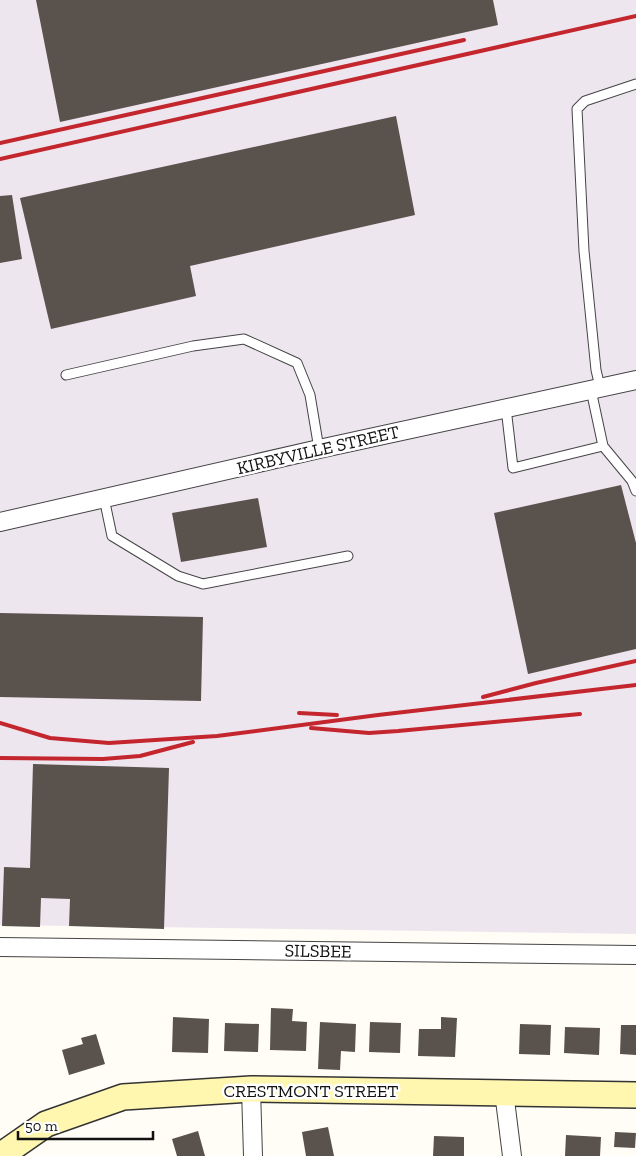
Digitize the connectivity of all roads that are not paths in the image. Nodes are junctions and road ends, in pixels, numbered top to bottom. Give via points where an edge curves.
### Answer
1 (636, 84) edge
2 (66, 375) dead end
3 (636, 380) edge
4 (596, 388) junction
5 (506, 408) junction
6 (603, 446) junction
7 (319, 449) junction
8 (634, 477) edge
9 (636, 491) edge
10 (104, 498) junction
11 (0, 522) edge
12 (348, 556) dead end
13 (0, 947) edge
14 (636, 955) edge
15 (251, 1089) junction
16 (504, 1092) junction
17 (636, 1094) edge
18 (0, 1156) edge
19 (253, 1156) edge
20 (512, 1156) edge

1 - 4 lane via 585,101 577,109 584,251
2 - 7 lane via 193,346 244,338 296,363 310,395
3 - 4 street, KIRBYVILLE STREET
4 - 5 street, KIRBYVILLE STREET
4 - 6 lane
5 - 6 lane via 513,468
5 - 7 street, KIRBYVILLE STREET
6 - 8 lane
7 - 10 street, KIRBYVILLE STREET
8 - 9 lane
10 - 11 street, KIRBYVILLE STREET
10 - 12 lane via 112,536 178,576 202,584
13 - 14 street, SILSBEE
15 - 16 street, CRESTMONT STREET
15 - 18 street, CRESTMONT STREET via 123,1097 46,1124
15 - 19 street
16 - 17 street, CRESTMONT STREET
16 - 20 street

